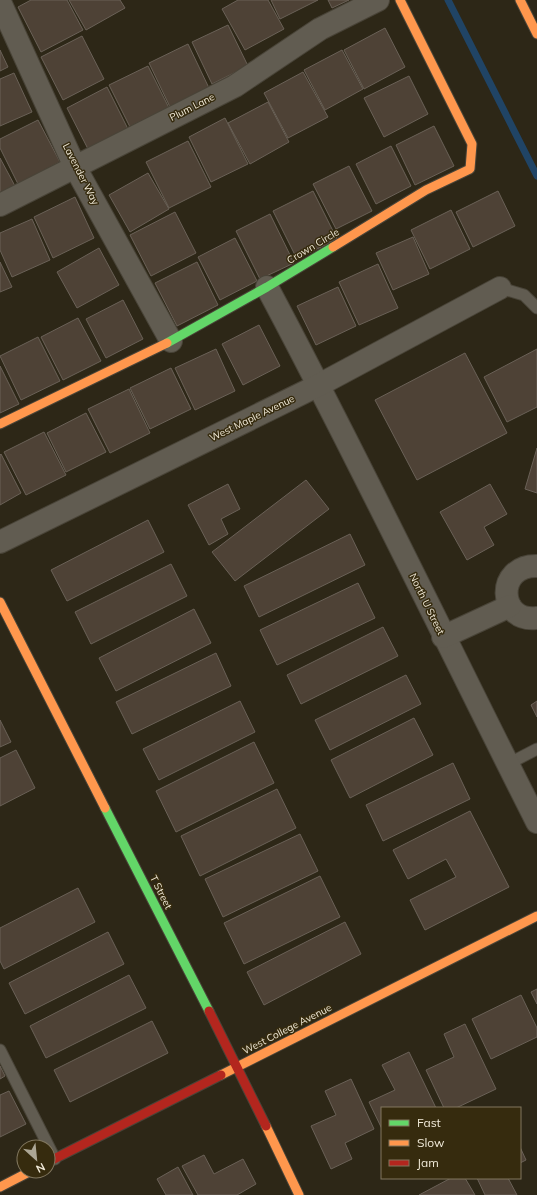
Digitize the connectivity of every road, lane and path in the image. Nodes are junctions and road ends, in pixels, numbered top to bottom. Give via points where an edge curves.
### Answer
1 (378, 0) edge
2 (400, 0) edge
3 (520, 0) edge
4 (0, 2) edge
5 (537, 34) edge
6 (75, 167) junction
7 (0, 205) edge
8 (267, 287) junction
9 (500, 288) joint
10 (537, 308) edge
11 (171, 341) junction
12 (319, 385) junction
13 (0, 424) edge
14 (0, 542) edge
15 (537, 566) edge
16 (0, 602) edge
17 (510, 606) junction
18 (537, 618) edge
19 (443, 637) junction
20 (537, 749) edge
21 (508, 764) junction
22 (537, 822) edge
23 (537, 916) edge
24 (0, 1050) edge
25 (238, 1066) junction
26 (42, 1139) edge
27 (56, 1158) edge
28 (16, 1179) edge
29 (0, 1187) edge
30 (299, 1195) edge

1 - 6 street, Plum Lane via 320,29 235,86
2 - 8 street, Crown Circle via 472,144 470,169 426,190
3 - 5 street
4 - 6 street, Lavender Way
6 - 7 street, Plum Lane
6 - 11 street, Lavender Way
8 - 11 street, Crown Circle
8 - 12 street, North U Street
9 - 10 lane via 524,295
9 - 12 street, West Maple Avenue
11 - 13 street, Crown Circle
12 - 14 street, West Maple Avenue
12 - 19 street, North U Street
15 - 17 street via 521,568 509,580 506,594
16 - 25 street, T Street
17 - 18 street via 524,617
17 - 19 street
19 - 21 street, North U Street
20 - 21 lane
21 - 22 street, North U Street
23 - 25 street, West College Avenue
24 - 26 lane
25 - 27 street, West College Avenue
25 - 30 street, T Street
28 - 29 street

